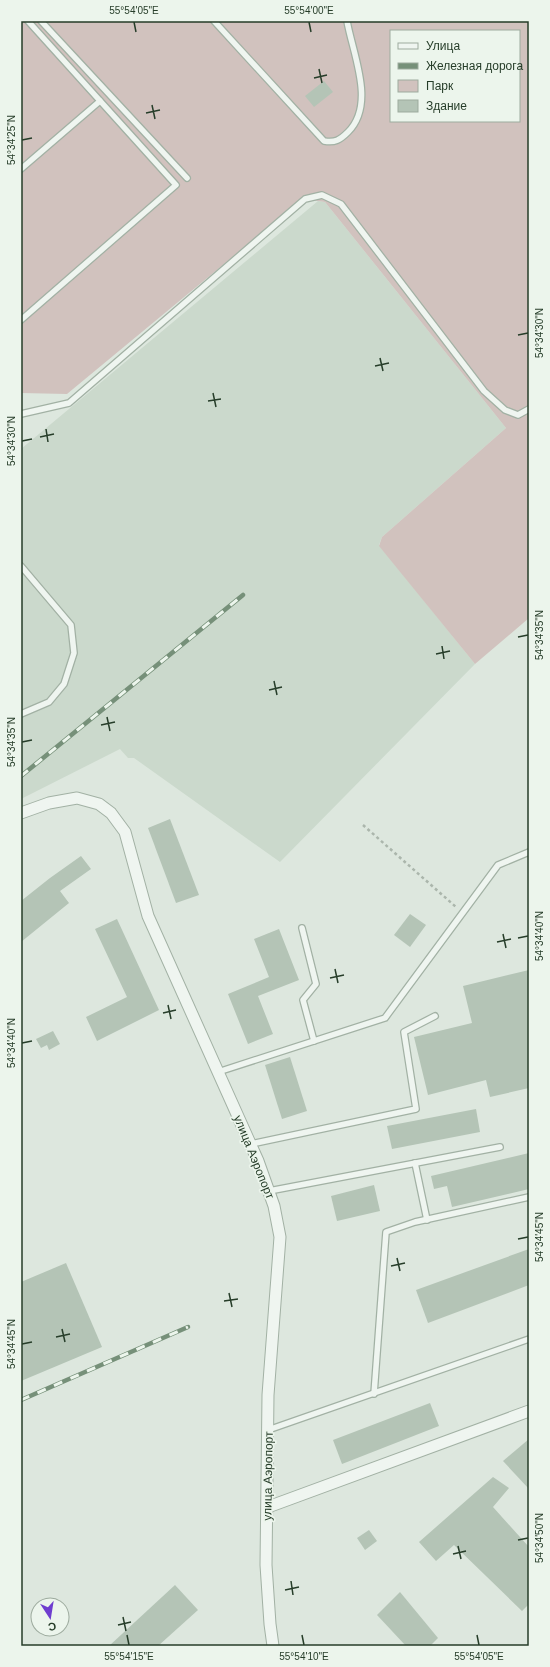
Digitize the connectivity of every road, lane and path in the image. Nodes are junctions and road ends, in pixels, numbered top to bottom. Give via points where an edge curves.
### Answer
1 (28, 21) edge
2 (41, 21) edge
3 (214, 21) edge
4 (347, 21) edge
5 (100, 101) junction
6 (21, 169) edge
7 (187, 178) dead end
8 (21, 320) edge
9 (529, 409) edge
10 (21, 414) edge
11 (21, 566) edge
12 (21, 714) edge
13 (21, 813) edge
14 (363, 825) dead end
15 (529, 852) edge
16 (463, 913) junction
17 (302, 928) dead end
18 (434, 1016) dead end
19 (314, 1041) junction
20 (218, 1072) junction
21 (251, 1144) junction
22 (500, 1148) dead end
23 (415, 1163) junction
24 (269, 1191) junction
25 (529, 1197) edge
26 (427, 1220) junction
27 (529, 1340) edge
28 (374, 1394) junction
29 (528, 1414) edge
30 (268, 1430) junction
31 (268, 1507) junction
32 (274, 1646) edge

1 - 5 lane
2 - 7 lane
3 - 4 lane via 324,141 332,143 340,140 354,126 361,108 362,86
5 - 6 lane
5 - 8 lane via 176,185
9 - 10 lane via 518,415 505,410 484,390 341,204 322,195 306,199 69,403
11 - 12 lane via 71,625 74,653 64,684 49,702
13 - 20 street, улица Аэропорт via 49,803 77,798 99,804 111,812 125,832 148,916
14 - 16 path
15 - 16 lane via 498,865
16 - 19 lane via 385,1018
17 - 19 lane via 316,984 303,1000
18 - 21 lane via 404,1032 416,1109
19 - 20 lane
20 - 21 street, улица Аэропорт
21 - 24 street, улица Аэропорт
22 - 23 lane
23 - 24 lane
23 - 26 lane
24 - 30 street, улица Аэропорт via 280,1237 268,1395
25 - 26 lane
26 - 28 lane via 386,1232
27 - 28 lane
28 - 30 lane
29 - 31 street
30 - 31 street, улица Аэропорт
31 - 32 street, улица Аэропорт via 266,1565

